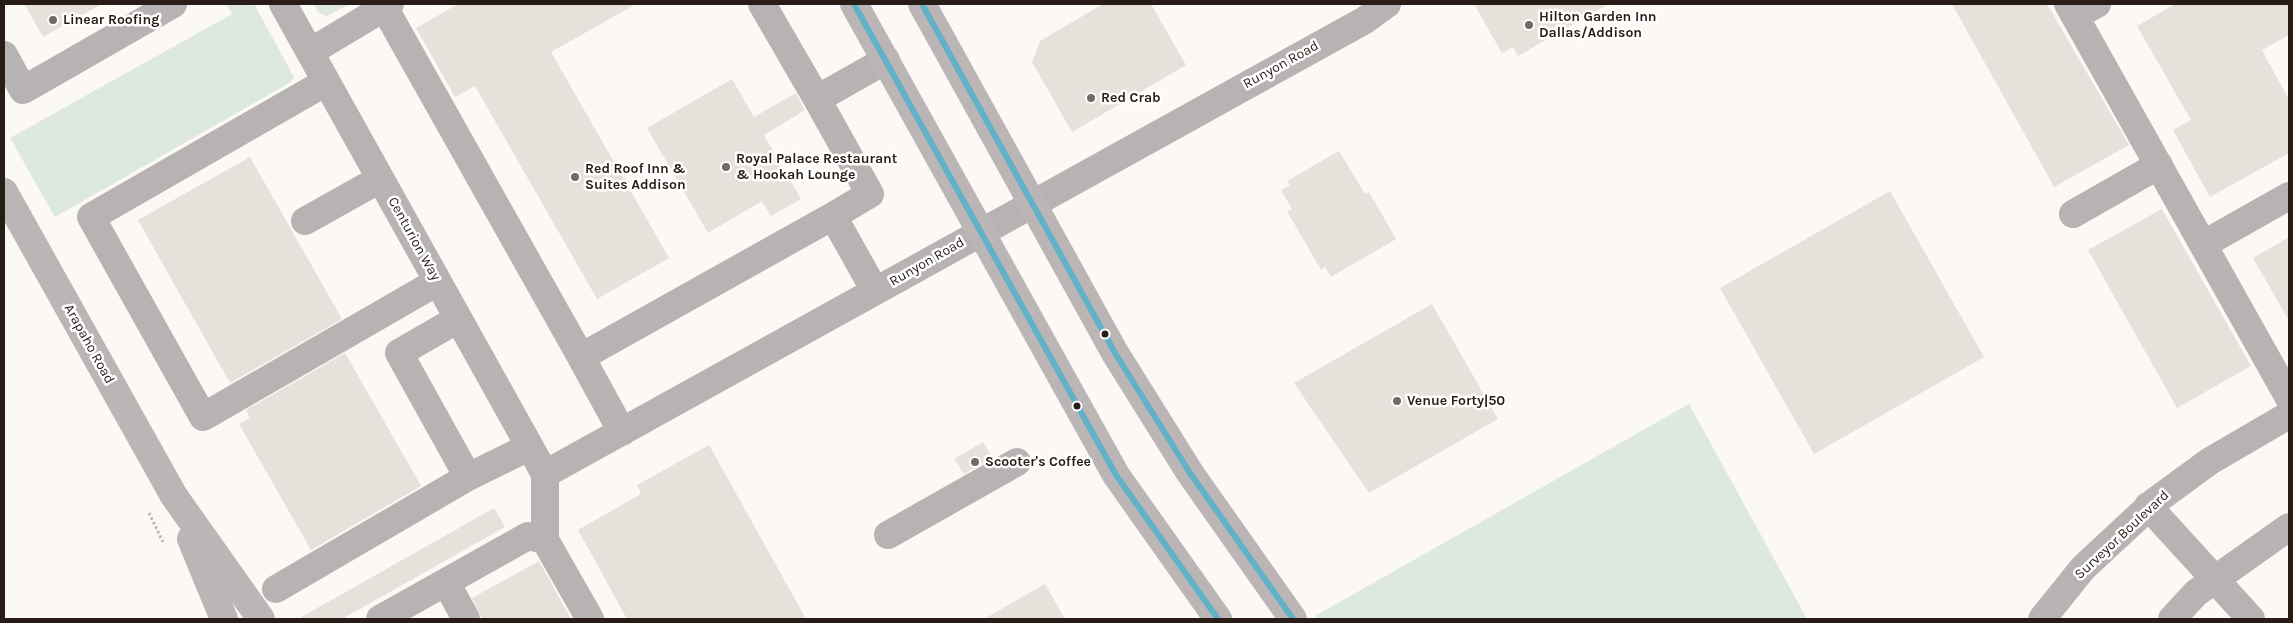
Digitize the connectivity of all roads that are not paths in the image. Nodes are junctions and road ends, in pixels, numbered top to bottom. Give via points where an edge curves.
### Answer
1 (173, 4) edge
2 (283, 4) edge
3 (762, 4) edge
4 (854, 4) edge
5 (923, 4) edge
6 (1387, 4) edge
7 (387, 5) edge
8 (2080, 8) edge
9 (310, 52) junction
10 (4, 55) edge
11 (886, 60) junction
12 (326, 82) junction
13 (817, 99) junction
14 (2158, 165) junction
15 (380, 179) junction
16 (4, 192) edge
17 (2289, 196) edge
18 (1032, 204) junction
19 (2073, 214) dead end
20 (833, 216) junction
21 (305, 221) dead end
22 (982, 230) junction
23 (2204, 244) junction
24 (438, 282) junction
25 (876, 291) junction
26 (458, 320) junction
27 (581, 357) junction
28 (2289, 398) edge
29 (2289, 415) edge
30 (622, 432) junction
31 (529, 446) junction
32 (1017, 462) dead end
33 (544, 474) junction
34 (468, 477) junction
35 (174, 496) junction
36 (2148, 506) junction
37 (2289, 527) edge
38 (888, 535) dead end
39 (546, 540) junction
40 (2215, 580) junction
41 (446, 582) junction
42 (276, 589) dead end
43 (224, 619) edge
44 (261, 619) edge
45 (380, 619) edge
46 (466, 619) edge
47 (590, 619) edge
48 (1218, 619) edge
49 (1292, 619) edge
50 (2042, 619) edge
51 (2172, 619) edge
52 (2251, 619) edge

1 - 10 street via 23,90
2 - 9 street, Centurion Way
3 - 13 street
4 - 11 main road
5 - 18 main road
6 - 18 street, Runyon Road via 1365,20
7 - 9 street
7 - 27 street
8 - 14 street
9 - 12 street, Centurion Way
11 - 13 street
11 - 22 main road
12 - 15 street, Centurion Way
12 - 24 street via 91,217 204,417
13 - 20 street via 870,194
14 - 19 street
14 - 23 street
15 - 21 street
15 - 24 street, Centurion Way
16 - 35 main road, Arapaho Road
17 - 23 street
18 - 22 street, Runyon Road
18 - 49 main road via 1115,353 1190,474
20 - 25 street
20 - 27 street
22 - 25 street, Runyon Road
22 - 48 main road via 1116,476
23 - 28 street
24 - 26 street, Centurion Way
25 - 30 street, Runyon Road
26 - 31 street, Centurion Way
26 - 34 street via 399,352
27 - 30 street
29 - 36 street, Surveyor Boulevard via 2210,461
30 - 33 street, Runyon Road
31 - 33 street, Centurion Way
31 - 34 street
32 - 38 street
33 - 39 street
34 - 42 street
35 - 43 main road, Arapaho Road
35 - 44 main road, Arapaho Road
36 - 40 street
36 - 50 street, Surveyor Boulevard via 2083,568
37 - 40 street
39 - 41 street via 528,536
39 - 47 street
40 - 51 street via 2196,593
40 - 52 street
41 - 45 street
41 - 46 street

